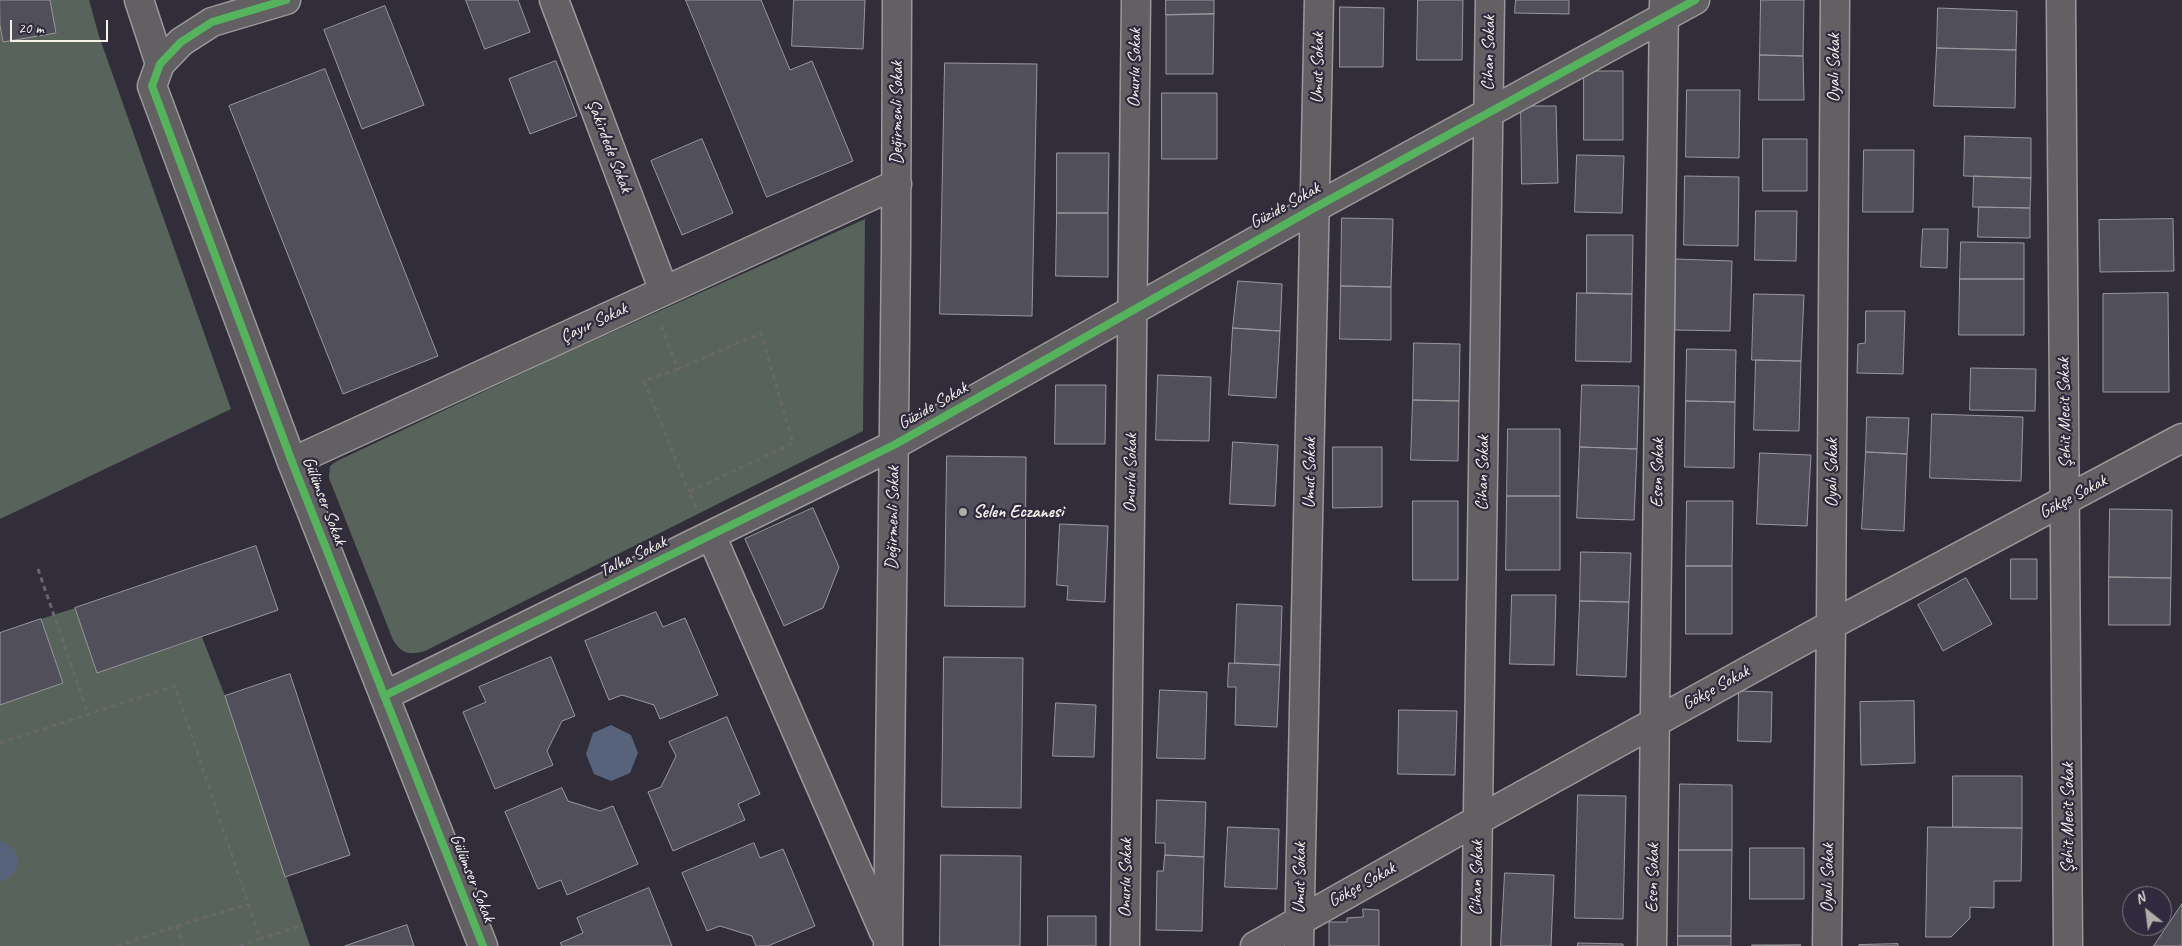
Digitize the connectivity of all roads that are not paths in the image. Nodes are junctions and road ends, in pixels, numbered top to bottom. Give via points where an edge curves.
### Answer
1 (139, 0) edge
2 (286, 0) edge
3 (554, 0) edge
4 (896, 0) edge
5 (1136, 0) edge
6 (1319, 0) edge
7 (1490, 0) edge
8 (1695, 0) edge
9 (1834, 0) edge
10 (2061, 0) edge
11 (1664, 9) edge
12 (160, 64) junction
13 (1489, 112) junction
14 (897, 184) junction
15 (1316, 207) junction
16 (657, 294) junction
17 (1132, 309) junction
18 (2182, 438) edge
19 (894, 445) junction
20 (292, 462) junction
21 (2066, 501) junction
22 (711, 535) junction
23 (1831, 624) junction
24 (384, 696) junction
25 (1655, 722) junction
26 (1478, 820) junction
27 (1299, 933) edge
28 (888, 944) edge
29 (483, 946) edge
30 (1125, 946) edge
31 (1255, 946) edge
32 (1476, 946) edge
33 (1652, 946) edge
34 (1827, 946) edge
35 (2068, 946) edge

1 - 12 street
2 - 12 street via 212,22 182,42
3 - 16 street, Şakirdede Sokak
4 - 14 street, Değirmenli Sokak
5 - 17 street, Onurlu Sokak
6 - 15 street, Umut Sokak
7 - 13 street, Cihan Sokak
8 - 11 street, Güzide Sokak
9 - 23 street, Oyalı Sokak
10 - 21 street, Şehit Mecit Sokak
11 - 13 street, Güzide Sokak
11 - 25 street, Esen Sokak
12 - 20 street, Gülümser Sokak via 152,86
13 - 15 street, Güzide Sokak
13 - 26 street, Cihan Sokak
14 - 16 street, Çayır Sokak
14 - 19 street, Değirmenli Sokak
15 - 17 street, Güzide Sokak
15 - 27 street, Umut Sokak
16 - 20 street, Çayır Sokak
17 - 19 street, Güzide Sokak
17 - 30 street, Onurlu Sokak
18 - 21 street, Gökçe Sokak
19 - 22 street, Talha Sokak
19 - 28 street, Değirmenli Sokak
20 - 24 street, Gülümser Sokak
21 - 23 street, Gökçe Sokak
21 - 35 street, Şehit Mecit Sokak
22 - 24 street, Talha Sokak
22 - 28 street
23 - 25 street, Gökçe Sokak
23 - 34 street, Oyalı Sokak
24 - 29 street, Gülümser Sokak
25 - 26 street, Gökçe Sokak
25 - 33 street, Esen Sokak
26 - 27 street, Gökçe Sokak
26 - 32 street, Cihan Sokak
27 - 31 street, Gökçe Sokak

